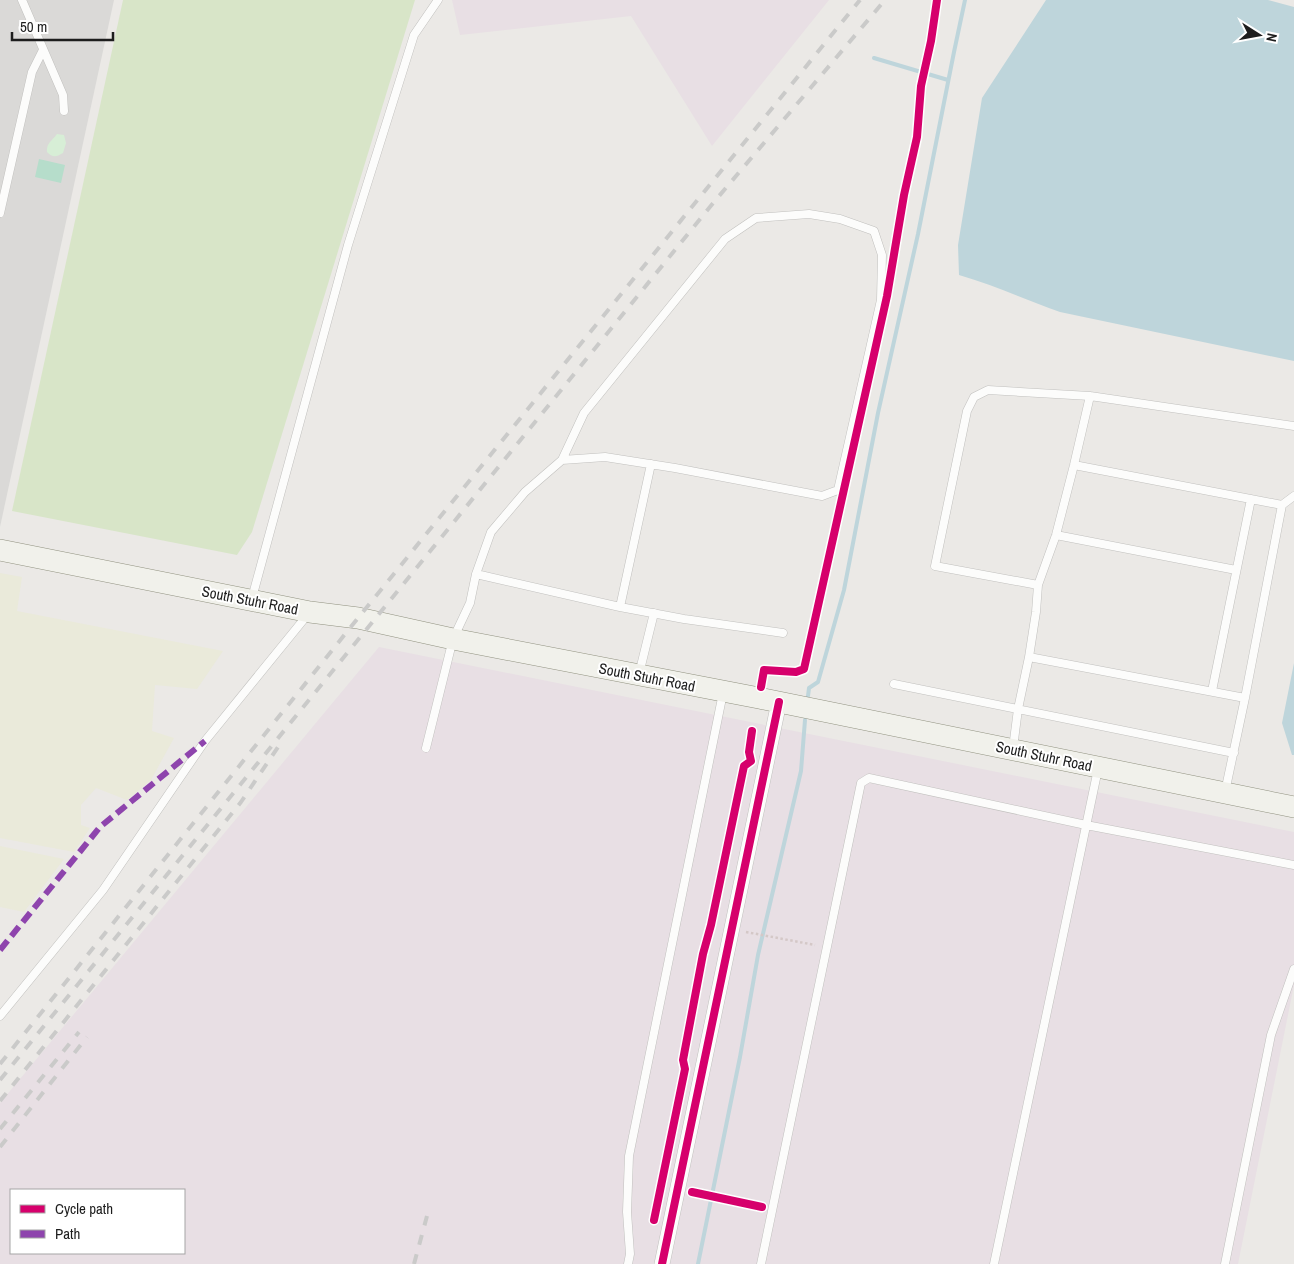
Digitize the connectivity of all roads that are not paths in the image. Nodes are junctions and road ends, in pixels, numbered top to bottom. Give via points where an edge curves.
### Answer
1 (22, 0) edge
2 (438, 0) edge
3 (43, 50) junction
4 (64, 111) dead end
5 (2, 195) edge
6 (0, 214) edge
7 (1090, 396) junction
8 (1294, 426) edge
9 (562, 460) junction
10 (650, 464) junction
11 (1074, 465) junction
12 (1294, 496) edge
13 (1251, 499) junction
14 (1282, 505) junction
15 (1056, 534) junction
16 (0, 550) edge
17 (1236, 570) junction
18 (476, 574) junction
19 (1038, 585) junction
20 (251, 600) junction
21 (620, 607) junction
22 (310, 612) junction
23 (654, 613) junction
24 (783, 633) dead end
25 (453, 639) junction
26 (1029, 657) junction
27 (639, 675) junction
28 (894, 684) dead end
29 (723, 691) junction
30 (1212, 691) junction
31 (1245, 698) junction
32 (779, 702) junction
33 (1018, 709) junction
34 (426, 748) dead end
35 (1013, 750) junction
36 (1234, 753) junction
37 (1098, 767) junction
38 (1225, 794) junction
39 (1294, 807) edge
40 (1086, 824) junction
41 (1294, 865) edge
42 (1294, 970) edge
43 (0, 1016) edge
44 (628, 1264) edge
45 (662, 1264) edge
46 (761, 1264) edge
47 (994, 1264) edge
48 (1225, 1264) edge

1 - 3 lane
2 - 20 lane via 414,35 348,245
3 - 4 lane via 63,95
3 - 5 lane via 32,72
5 - 6 lane
7 - 8 lane
7 - 11 lane
7 - 19 lane via 988,390 974,396 966,410 934,566
9 - 10 lane via 605,457
9 - 10 lane via 584,413 725,239 756,218 808,214 840,219 874,231 882,255 881,300 838,490 822,496
9 - 18 lane via 525,492 491,532
10 - 21 lane
11 - 13 lane
11 - 15 lane
12 - 14 lane
13 - 14 lane
13 - 17 lane
14 - 31 lane
15 - 17 lane
15 - 19 lane
16 - 20 main road, South Stuhr Road
17 - 30 lane
18 - 21 lane
18 - 25 lane via 470,603
19 - 26 lane
20 - 22 main road, South Stuhr Road
21 - 23 lane
22 - 25 main road, South Stuhr Road via 358,618
22 - 43 lane via 206,741 104,890
23 - 24 lane
23 - 27 lane
25 - 27 main road, South Stuhr Road
25 - 34 lane
26 - 30 lane
26 - 33 lane
27 - 29 main road, South Stuhr Road
28 - 33 lane
29 - 32 main road, South Stuhr Road
29 - 44 lane via 629,1156
30 - 31 lane
31 - 36 lane
32 - 35 main road, South Stuhr Road
32 - 45 street
33 - 35 lane
33 - 36 lane
35 - 37 main road, South Stuhr Road
36 - 38 lane
37 - 38 main road, South Stuhr Road
37 - 40 lane
38 - 39 main road, South Stuhr Road
40 - 41 lane
40 - 46 lane via 869,778 861,783
40 - 47 lane
42 - 48 lane via 1271,1035

